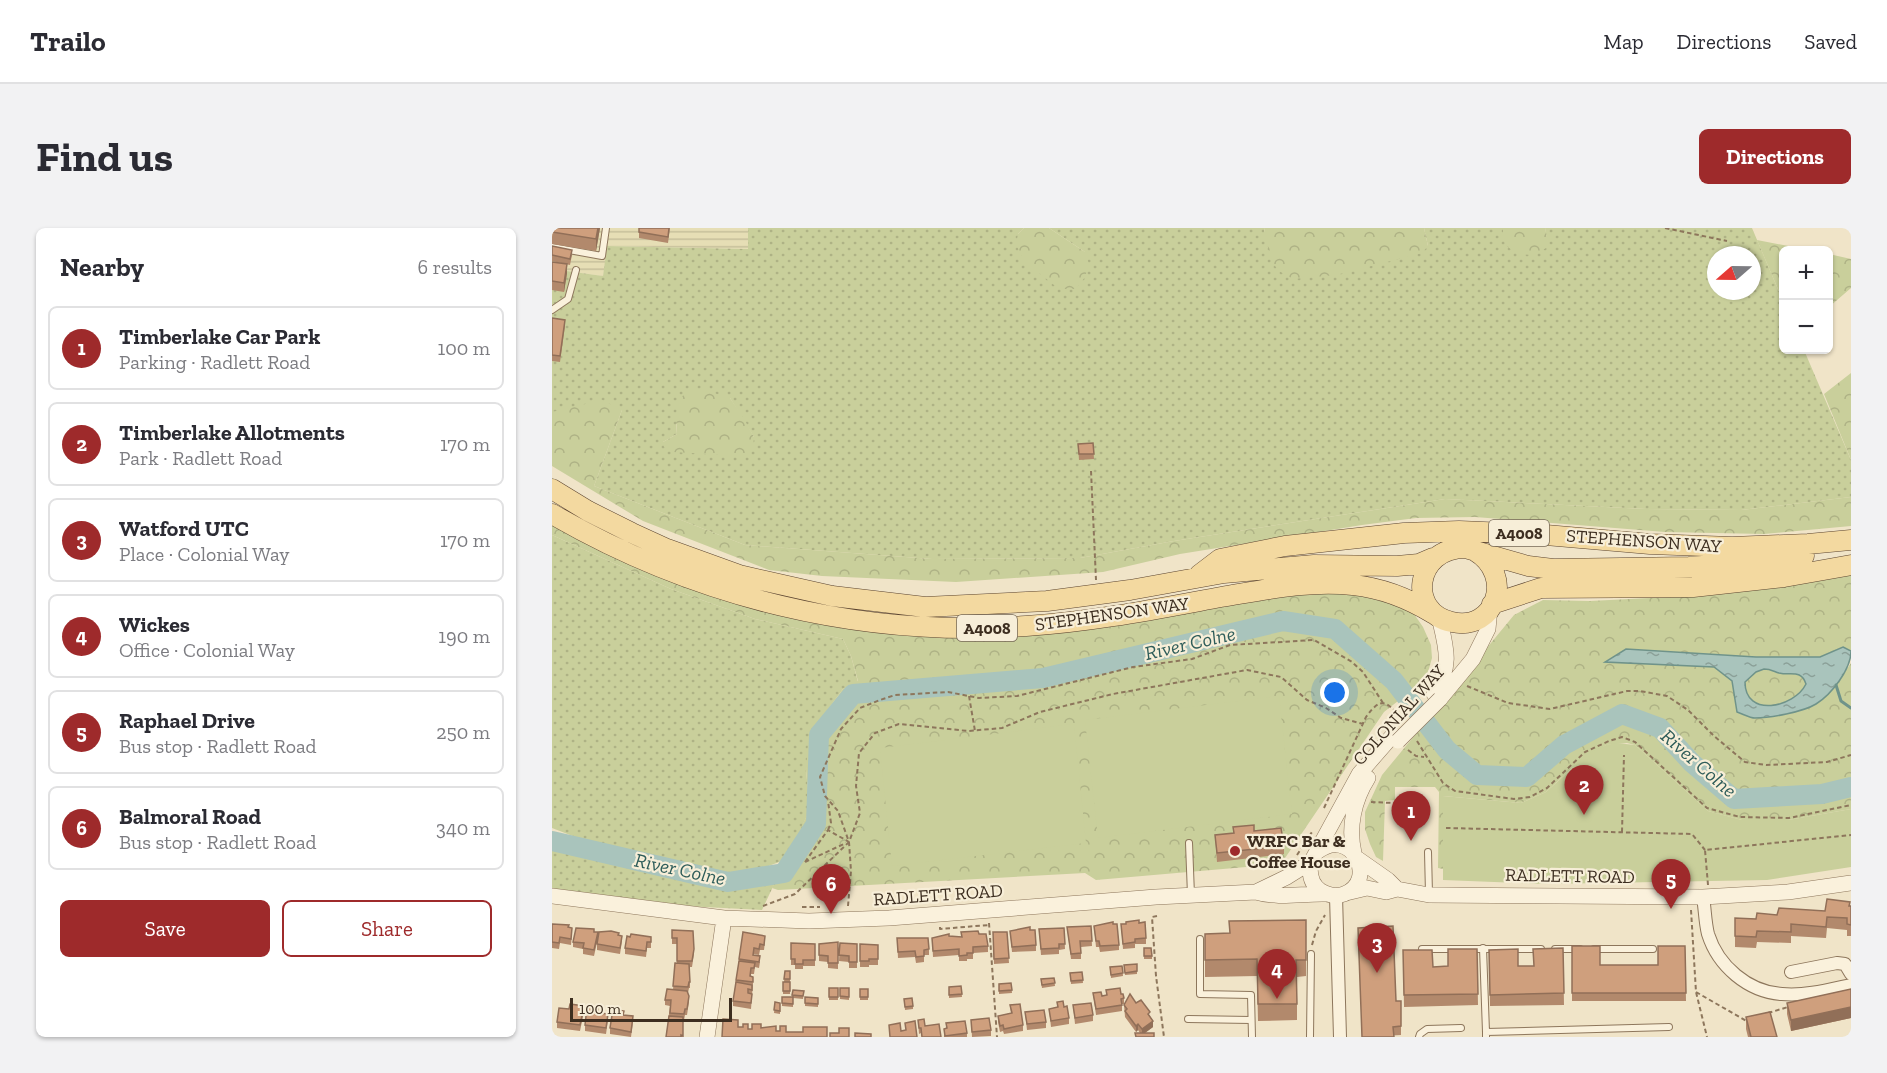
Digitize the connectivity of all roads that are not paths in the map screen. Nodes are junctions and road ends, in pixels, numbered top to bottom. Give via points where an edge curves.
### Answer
1 (606, 228) edge
2 (552, 247) edge
3 (576, 270) dead end
4 (552, 310) edge
5 (552, 489) edge
6 (552, 514) edge
7 (1851, 540) edge
8 (1851, 547) edge
9 (1475, 551) junction
10 (1433, 558) junction
11 (1851, 565) edge
12 (1194, 579) junction
13 (1491, 606) junction
14 (1437, 615) junction
15 (1437, 697) junction
16 (1398, 740) junction
17 (1189, 843) dead end
18 (1428, 852) dead end
19 (1356, 856) junction
20 (1314, 857) junction
21 (1851, 883) edge
22 (1397, 889) junction
23 (1256, 892) junction
24 (1336, 894) junction
25 (1429, 894) junction
26 (552, 896) edge
27 (1191, 896) junction
28 (1706, 897) junction
29 (724, 918) junction
30 (1200, 939) dead end
31 (1483, 948) junction
32 (1422, 949) edge
33 (1653, 949) dead end
34 (1311, 954) road end
35 (1791, 972) dead end
36 (1851, 974) edge
37 (1851, 985) edge
38 (1188, 1019) dead end
39 (1251, 1020) junction
40 (1669, 1027) dead end
41 (1461, 1028) dead end
42 (1486, 1034) edge
43 (707, 1037) edge
44 (1252, 1037) edge
45 (1310, 1037) edge
46 (1341, 1037) edge
47 (1419, 1037) edge

1 - 2 lane via 602,256
3 - 4 lane via 572,293
5 - 12 main road, STEPHENSON WAY / A4008 via 667,549 739,575 857,600 925,607 988,605 1096,595
6 - 14 main road, STEPHENSON WAY / A4008 via 625,552 699,582 789,609 858,621 956,629 1025,627 1095,619 1272,588 1325,584 1400,595
7 - 12 main road, STEPHENSON WAY / A4008 via 1732,547 1523,533 1404,533 1285,546 1220,559
8 - 9 main road, STEPHENSON WAY via 1769,561 1689,567 1552,569
9 - 10 main road via 1455,548
9 - 13 main road via 1493,566 1497,576 1498,587
10 - 12 main road, STEPHENSON WAY via 1397,566 1314,565
10 - 14 main road via 1422,588 1425,600
11 - 13 main road via 1693,587 1541,588
13 - 14 main road via 1470,622 1450,622
13 - 15 street, COLONIAL WAY via 1488,629 1473,659
14 - 15 street, COLONIAL WAY via 1447,659
15 - 16 street, COLONIAL WAY, bridge
16 - 19 street, COLONIAL WAY via 1361,788 1352,819 1351,842
16 - 20 street, COLONIAL WAY via 1359,774
17 - 27 lane
18 - 25 lane
19 - 20 street via 1341,845 1331,845
19 - 22 street
19 - 24 street via 1360,874 1357,882
20 - 23 street, RADLETT ROAD via 1287,877
20 - 24 street via 1309,872 1312,881 1318,889
21 - 28 street, RADLETT ROAD
22 - 24 street, RADLETT ROAD via 1386,892 1367,888
22 - 25 street, RADLETT ROAD
23 - 24 street, RADLETT ROAD via 1270,897
23 - 27 street, RADLETT ROAD
24 - 46 street
25 - 28 street, RADLETT ROAD
26 - 29 street, RADLETT ROAD
27 - 29 street, RADLETT ROAD via 880,919
28 - 37 street via 1708,931 1716,951 1726,966 1746,982 1770,993 1792,994
29 - 43 street
30 - 39 lane via 1200,994 1251,995
31 - 32 lane
31 - 33 lane
31 - 42 lane
34 - 45 lane
35 - 36 street via 1837,963 1845,964
38 - 39 lane
39 - 44 lane
40 - 42 lane
41 - 47 lane via 1427,1029

